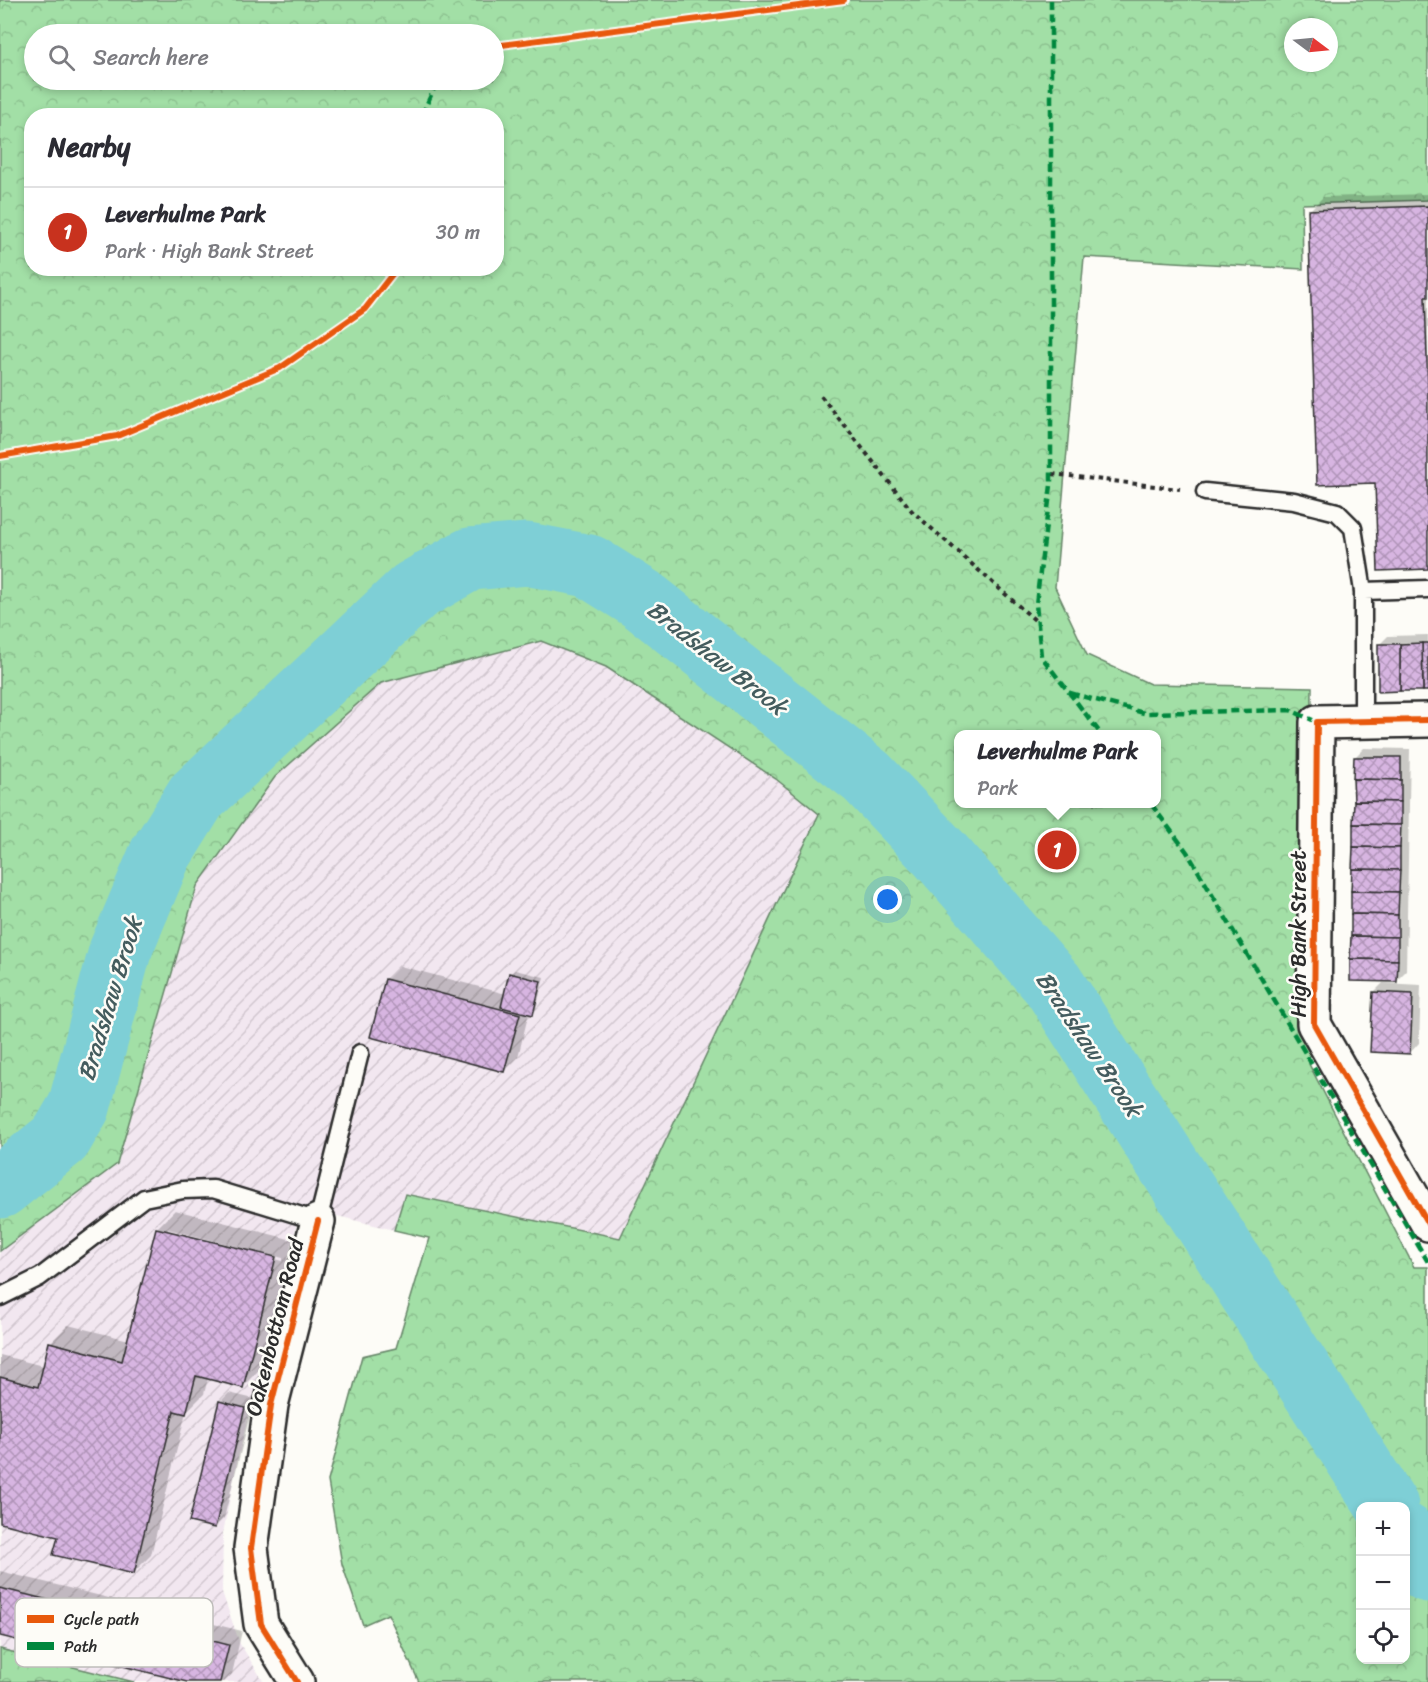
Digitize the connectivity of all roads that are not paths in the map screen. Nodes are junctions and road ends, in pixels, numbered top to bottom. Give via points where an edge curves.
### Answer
1 (1205, 492) road end
2 (1428, 589) edge
3 (1363, 591) junction
4 (1428, 720) edge
5 (1363, 721) junction
6 (360, 1053) dead end
7 (318, 1221) junction
8 (1428, 1224) edge
9 (0, 1297) edge
10 (297, 1682) edge

1 - 3 lane via 1294,501 1337,512 1353,528
2 - 3 lane
3 - 5 lane
4 - 5 street
5 - 8 street, High Bank Street via 1317,722 1314,1024
6 - 7 lane
7 - 9 lane via 213,1189 144,1198 40,1276
7 - 10 street, Oakenbottom Road via 271,1405 251,1548 261,1624

